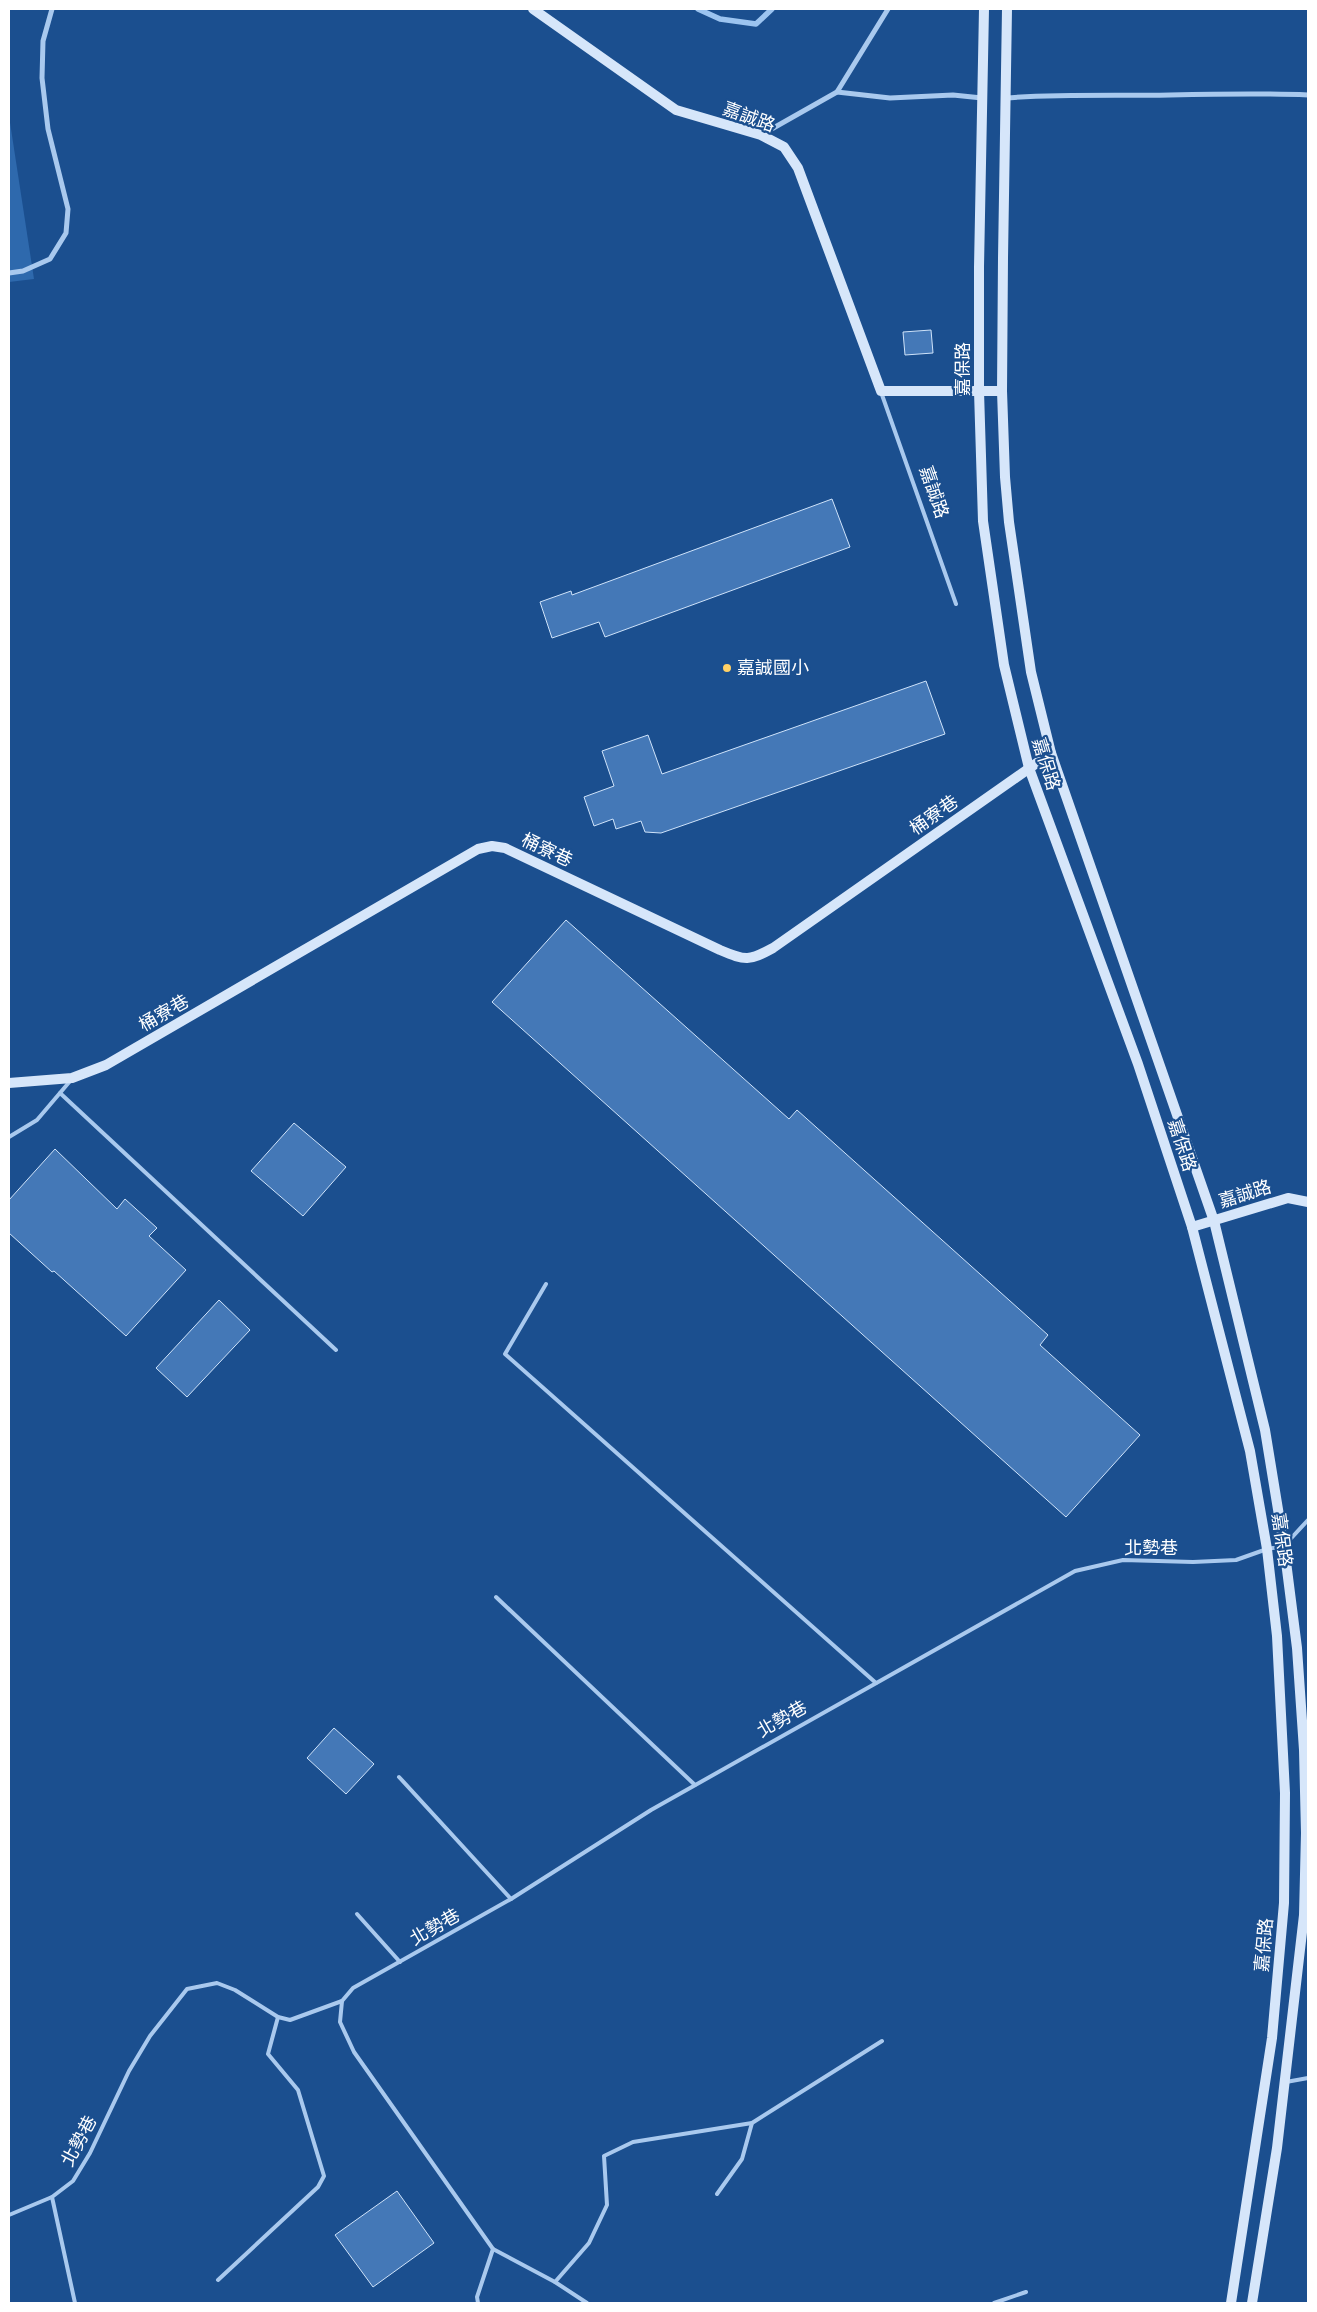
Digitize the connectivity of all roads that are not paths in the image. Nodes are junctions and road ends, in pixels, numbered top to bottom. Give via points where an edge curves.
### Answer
1 (52, 9) edge
2 (533, 9) edge
3 (888, 9) edge
4 (984, 9) edge
5 (1006, 9) edge
6 (837, 92) junction
7 (1308, 95) edge
8 (982, 98) junction
9 (1005, 98) junction
10 (761, 135) junction
11 (9, 273) edge
12 (881, 391) junction
13 (979, 391) junction
14 (1002, 391) junction
15 (956, 604) dead end
16 (1051, 753) junction
17 (1029, 768) junction
18 (72, 1078) junction
19 (9, 1082) edge
20 (60, 1092) junction
21 (9, 1136) edge
22 (1308, 1202) edge
23 (1214, 1221) junction
24 (1192, 1227) junction
25 (546, 1284) dead end
26 (336, 1350) dead end
27 (1308, 1520) edge
28 (1284, 1546) junction
29 (1267, 1549) junction
30 (496, 1597) dead end
31 (876, 1682) junction
32 (399, 1777) dead end
33 (696, 1785) junction
34 (511, 1899) junction
35 (357, 1914) dead end
36 (400, 1962) junction
37 (342, 2001) junction
38 (278, 2017) junction
39 (882, 2041) dead end
40 (1308, 2078) edge
41 (1286, 2082) junction
42 (752, 2123) junction
43 (717, 2194) dead end
44 (52, 2197) junction
45 (9, 2215) edge
46 (493, 2249) junction
47 (218, 2280) dead end
48 (556, 2282) junction
49 (1026, 2292) dead end
50 (76, 2303) edge
51 (478, 2303) edge
52 (587, 2303) edge
53 (994, 2303) edge
54 (1231, 2303) edge
55 (1252, 2303) edge

1 - 11 street via 43,41 42,78 48,129 68,209 66,233 50,259 23,271
2 - 10 street, 嘉誠路 via 676,110
3 - 6 street
4 - 8 street, 嘉保路
5 - 9 street, 嘉保路
6 - 8 street via 890,98 953,95
6 - 10 street
7 - 9 street via 1221,93
8 - 13 street, 嘉保路
9 - 14 street, 嘉保路
10 - 12 street, 嘉誠路 via 784,147 798,168
12 - 13 street
12 - 15 lane, 嘉誠路
13 - 14 street
13 - 17 street, 嘉保路 via 983,521 1004,665
14 - 16 street, 嘉保路 via 1005,477 1015,567 1031,672
16 - 17 street, 桶寮巷
16 - 23 street, 嘉保路
17 - 18 street, 桶寮巷 via 753,959 736,957 505,848 492,846 478,849 106,1065
17 - 24 street, 嘉保路 via 1138,1064
18 - 19 street, 桶寮巷
18 - 20 lane
20 - 21 lane via 37,1120
20 - 26 lane
22 - 23 street, 嘉誠路 via 1288,1198
23 - 24 street, 嘉誠路
23 - 28 street, 嘉保路 via 1265,1430
24 - 29 street, 嘉保路 via 1250,1451
25 - 31 lane via 505,1354
27 - 28 lane
28 - 29 lane, 北勢巷
28 - 41 street, 嘉保路 via 1298,1658 1306,1833 1304,1915
29 - 31 lane, 北勢巷 via 1236,1560 1122,1560 1075,1571
29 - 54 street, 嘉保路 via 1282,1710 1284,1903 1272,2038
30 - 33 lane
31 - 33 lane, 北勢巷
32 - 34 lane
33 - 34 lane, 北勢巷
34 - 36 lane, 北勢巷
35 - 36 lane
36 - 37 lane, 北勢巷 via 353,1988
37 - 38 lane, 北勢巷 via 290,2020
37 - 46 lane via 340,2022 354,2052
38 - 44 lane, 北勢巷 via 235,1990 217,1983 187,1989 150,2036 129,2071 90,2153 73,2180
38 - 47 lane via 268,2054 298,2090 324,2176 318,2187
39 - 42 lane
40 - 41 lane
41 - 55 street, 嘉保路
42 - 43 lane via 742,2159
42 - 48 lane via 633,2142 604,2156 607,2204 589,2243
44 - 45 lane, 北勢巷
44 - 50 lane
46 - 48 lane
46 - 51 lane via 477,2297
48 - 52 lane
49 - 53 lane

